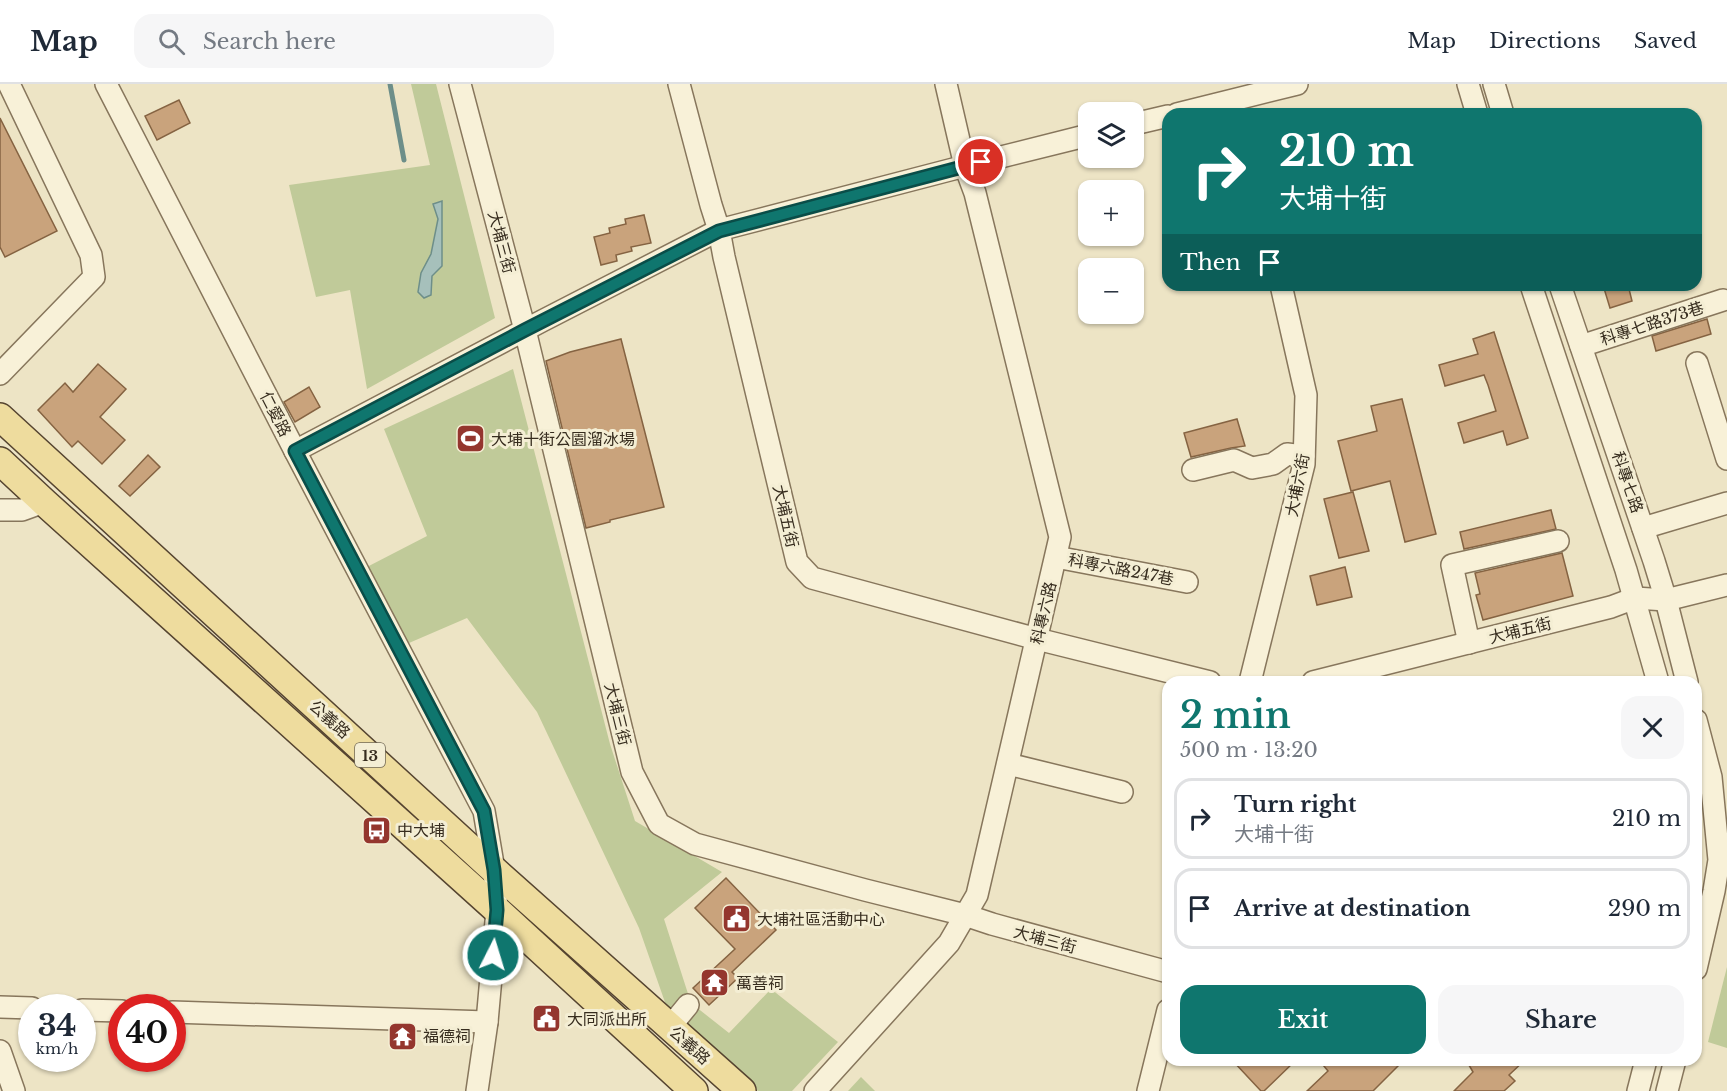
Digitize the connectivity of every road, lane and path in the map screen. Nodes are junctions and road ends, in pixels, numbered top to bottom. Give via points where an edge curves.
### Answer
1 (9, 84) edge
2 (106, 84) edge
3 (460, 84) edge
4 (679, 84) edge
5 (946, 84) edge
6 (1297, 84) edge
7 (1468, 84) edge
8 (1494, 84) edge
9 (1238, 99) edge
10 (1201, 108) edge
11 (1475, 108) edge
12 (1501, 108) edge
13 (1162, 117) edge
14 (1144, 122) edge
15 (1078, 138) edge
16 (965, 166) junction
17 (719, 231) junction
18 (1282, 291) edge
19 (1533, 291) edge
20 (1562, 291) edge
21 (1723, 300) dead end
22 (525, 330) junction
23 (1581, 346) junction
24 (1696, 363) dead end
25 (0, 374) edge
26 (0, 417) edge
27 (295, 451) junction
28 (1304, 456) junction
29 (1727, 459) edge
30 (0, 461) edge
31 (1193, 470) dead end
32 (44, 502) junction
33 (1727, 503) edge
34 (0, 510) edge
35 (1643, 528) junction
36 (1558, 540) dead end
37 (1056, 557) junction
38 (1187, 582) dead end
39 (1727, 585) edge
40 (1635, 598) junction
41 (1666, 600) junction
42 (1037, 639) junction
43 (1468, 643) junction
44 (1186, 676) edge
45 (1251, 676) edge
46 (1338, 676) edge
47 (1656, 676) edge
48 (1685, 676) edge
49 (1702, 743) edge
50 (1008, 764) junction
51 (1122, 792) dead end
52 (1723, 859) edge
53 (494, 870) junction
54 (497, 910) junction
55 (965, 915) junction
56 (1702, 943) edge
57 (1162, 970) edge
58 (688, 1005) dead end
59 (0, 1007) edge
60 (18, 1008) edge
61 (186, 1012) edge
62 (487, 1022) junction
63 (670, 1027) junction
64 (1162, 1034) edge
65 (0, 1051) edge
66 (1644, 1066) edge
67 (1673, 1066) edge
68 (14, 1091) edge
69 (477, 1091) edge
70 (694, 1091) edge
71 (742, 1091) edge
72 (816, 1091) edge
73 (1148, 1091) edge
74 (1638, 1091) edge
75 (1667, 1091) edge

1 - 25 street via 91,255 94,277
2 - 27 street, 仁愛路
3 - 22 street, 大埔三街
4 - 17 street, 大埔五街
5 - 16 street, 科專六路
6 - 9 street
7 - 11 street
8 - 12 street
9 - 10 street
13 - 14 street
15 - 16 street
16 - 17 street
16 - 37 street, 科專六路 via 1060,537
17 - 22 street
17 - 42 street, 大埔五街 via 797,562 812,578
18 - 28 street, 大埔六街 via 1306,395
19 - 40 street, 科專七路
20 - 23 street, 科專七路
21 - 23 street, 科專七路373巷
22 - 27 street
22 - 55 street, 大埔三街 via 632,772 659,824 695,844
23 - 35 street, 科專七路
24 - 29 street
26 - 53 main road, 公義路 / 13
27 - 53 street, 仁愛路 via 484,811
28 - 31 street via 1287,454 1273,464 1252,468 1234,460
28 - 45 street, 大埔六街
30 - 32 main road, 公義路 / 13
32 - 34 street via 22,510
32 - 54 main road, 公義路 / 13
33 - 35 street
35 - 41 street, 科專七路
36 - 43 street via 1452,565
37 - 38 street, 科專六路247巷
37 - 42 street, 科專六路
39 - 41 street, 大埔五街
40 - 41 street, 大埔五街
40 - 43 street, 大埔五街
40 - 47 street, 科專七路
41 - 48 street, 科專七路
42 - 44 street, 大埔五街
42 - 50 street, 科專六路
43 - 46 street, 大埔五街
49 - 52 street
50 - 51 street
50 - 55 street, 科專六路 via 977,895
52 - 56 street
53 - 54 street, 仁愛路
53 - 63 main road, 公義路 / 13
54 - 62 street, 仁愛路
54 - 70 main road, 公義路 / 13
55 - 57 street, 大埔三街
55 - 72 street, 科專六路 via 950,943
58 - 63 street
59 - 60 street
61 - 62 street
62 - 69 street, 仁愛路
63 - 71 main road, 公義路 / 13
64 - 73 street
65 - 68 street
66 - 74 street
67 - 75 street

